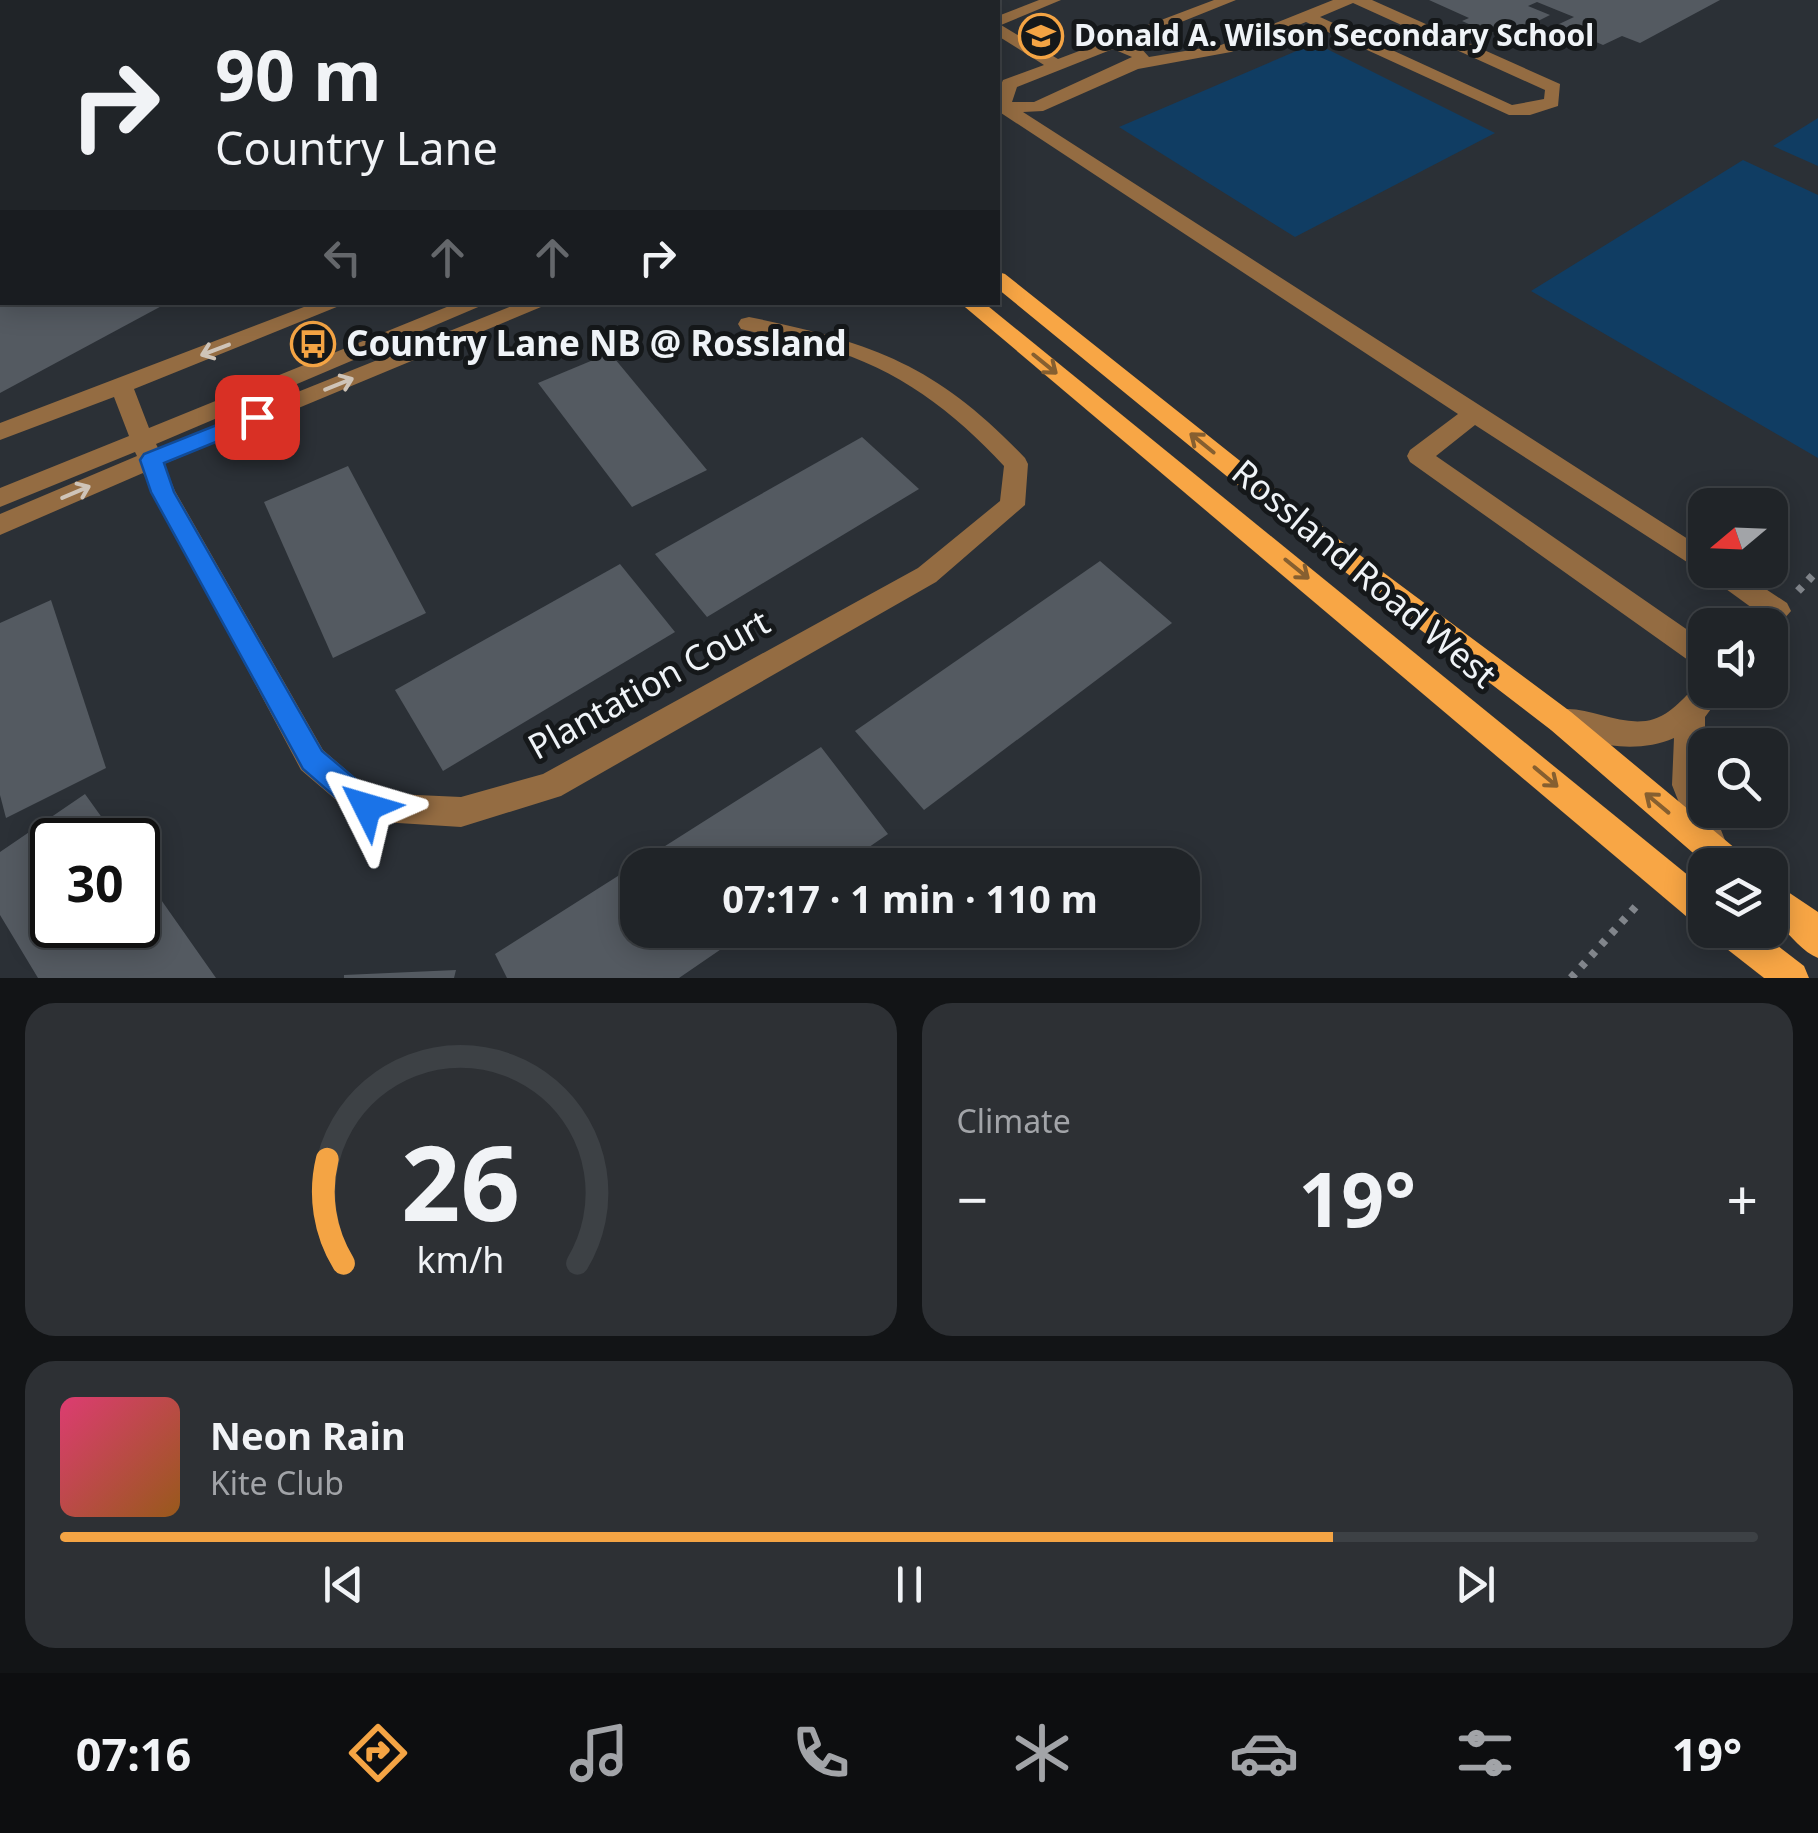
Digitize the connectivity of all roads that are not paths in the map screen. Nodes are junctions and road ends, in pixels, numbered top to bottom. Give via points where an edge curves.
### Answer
1 (1052, 0) edge
2 (1228, 0) edge
3 (1347, 0) edge
4 (1359, 0) edge
5 (1310, 18) junction
6 (1000, 20) edge
7 (1000, 31) edge
8 (1112, 44) junction
9 (1134, 64) junction
10 (1058, 66) junction
11 (1000, 104) edge
12 (1000, 106) edge
13 (1000, 107) edge
14 (1000, 281) edge
15 (330, 305) edge
16 (535, 305) edge
17 (973, 305) edge
18 (443, 309) edge
19 (750, 324) dead end
20 (121, 386) junction
21 (1476, 412) junction
22 (0, 432) edge
23 (147, 449) junction
24 (0, 498) edge
25 (0, 525) edge
26 (1688, 552) edge
27 (1743, 588) edge
28 (1774, 608) edge
29 (1688, 645) edge
30 (1696, 708) edge
31 (1690, 715) junction
32 (1561, 722) junction
33 (1711, 848) edge
34 (1718, 848) edge
35 (1688, 896) edge
36 (1788, 910) edge
37 (1818, 942) edge
38 (1753, 948) edge
39 (1792, 978) edge

1 - 6 street
2 - 8 street
3 - 5 street
4 - 5 street via 1554,88 1552,102 1509,110
5 - 9 street via 1225,49
7 - 10 street
8 - 9 street via 1142,56
8 - 10 street
9 - 12 street via 1036,106
10 - 11 street via 1010,84
13 - 21 street
32 -> 14 main road, Rossland Road West
15 -> 20 street
23 -> 16 street
17 -> 35 main road, Rossland Road West
18 - 23 street
19 - 23 street, Plantation Court via 838,341 918,376 978,421 1016,464 1012,505 927,575 550,786 461,812 367,807 312,760 163,492
20 - 22 street
20 - 23 street
21 - 26 street
21 - 29 street via 1419,456
23 - 24 street
25 -> 23 street
27 - 28 street
30 - 31 street
31 - 32 street via 1636,738
31 - 34 street via 1687,785
33 -> 32 main road, Rossland Road West
36 - 37 main road
38 - 39 main road

